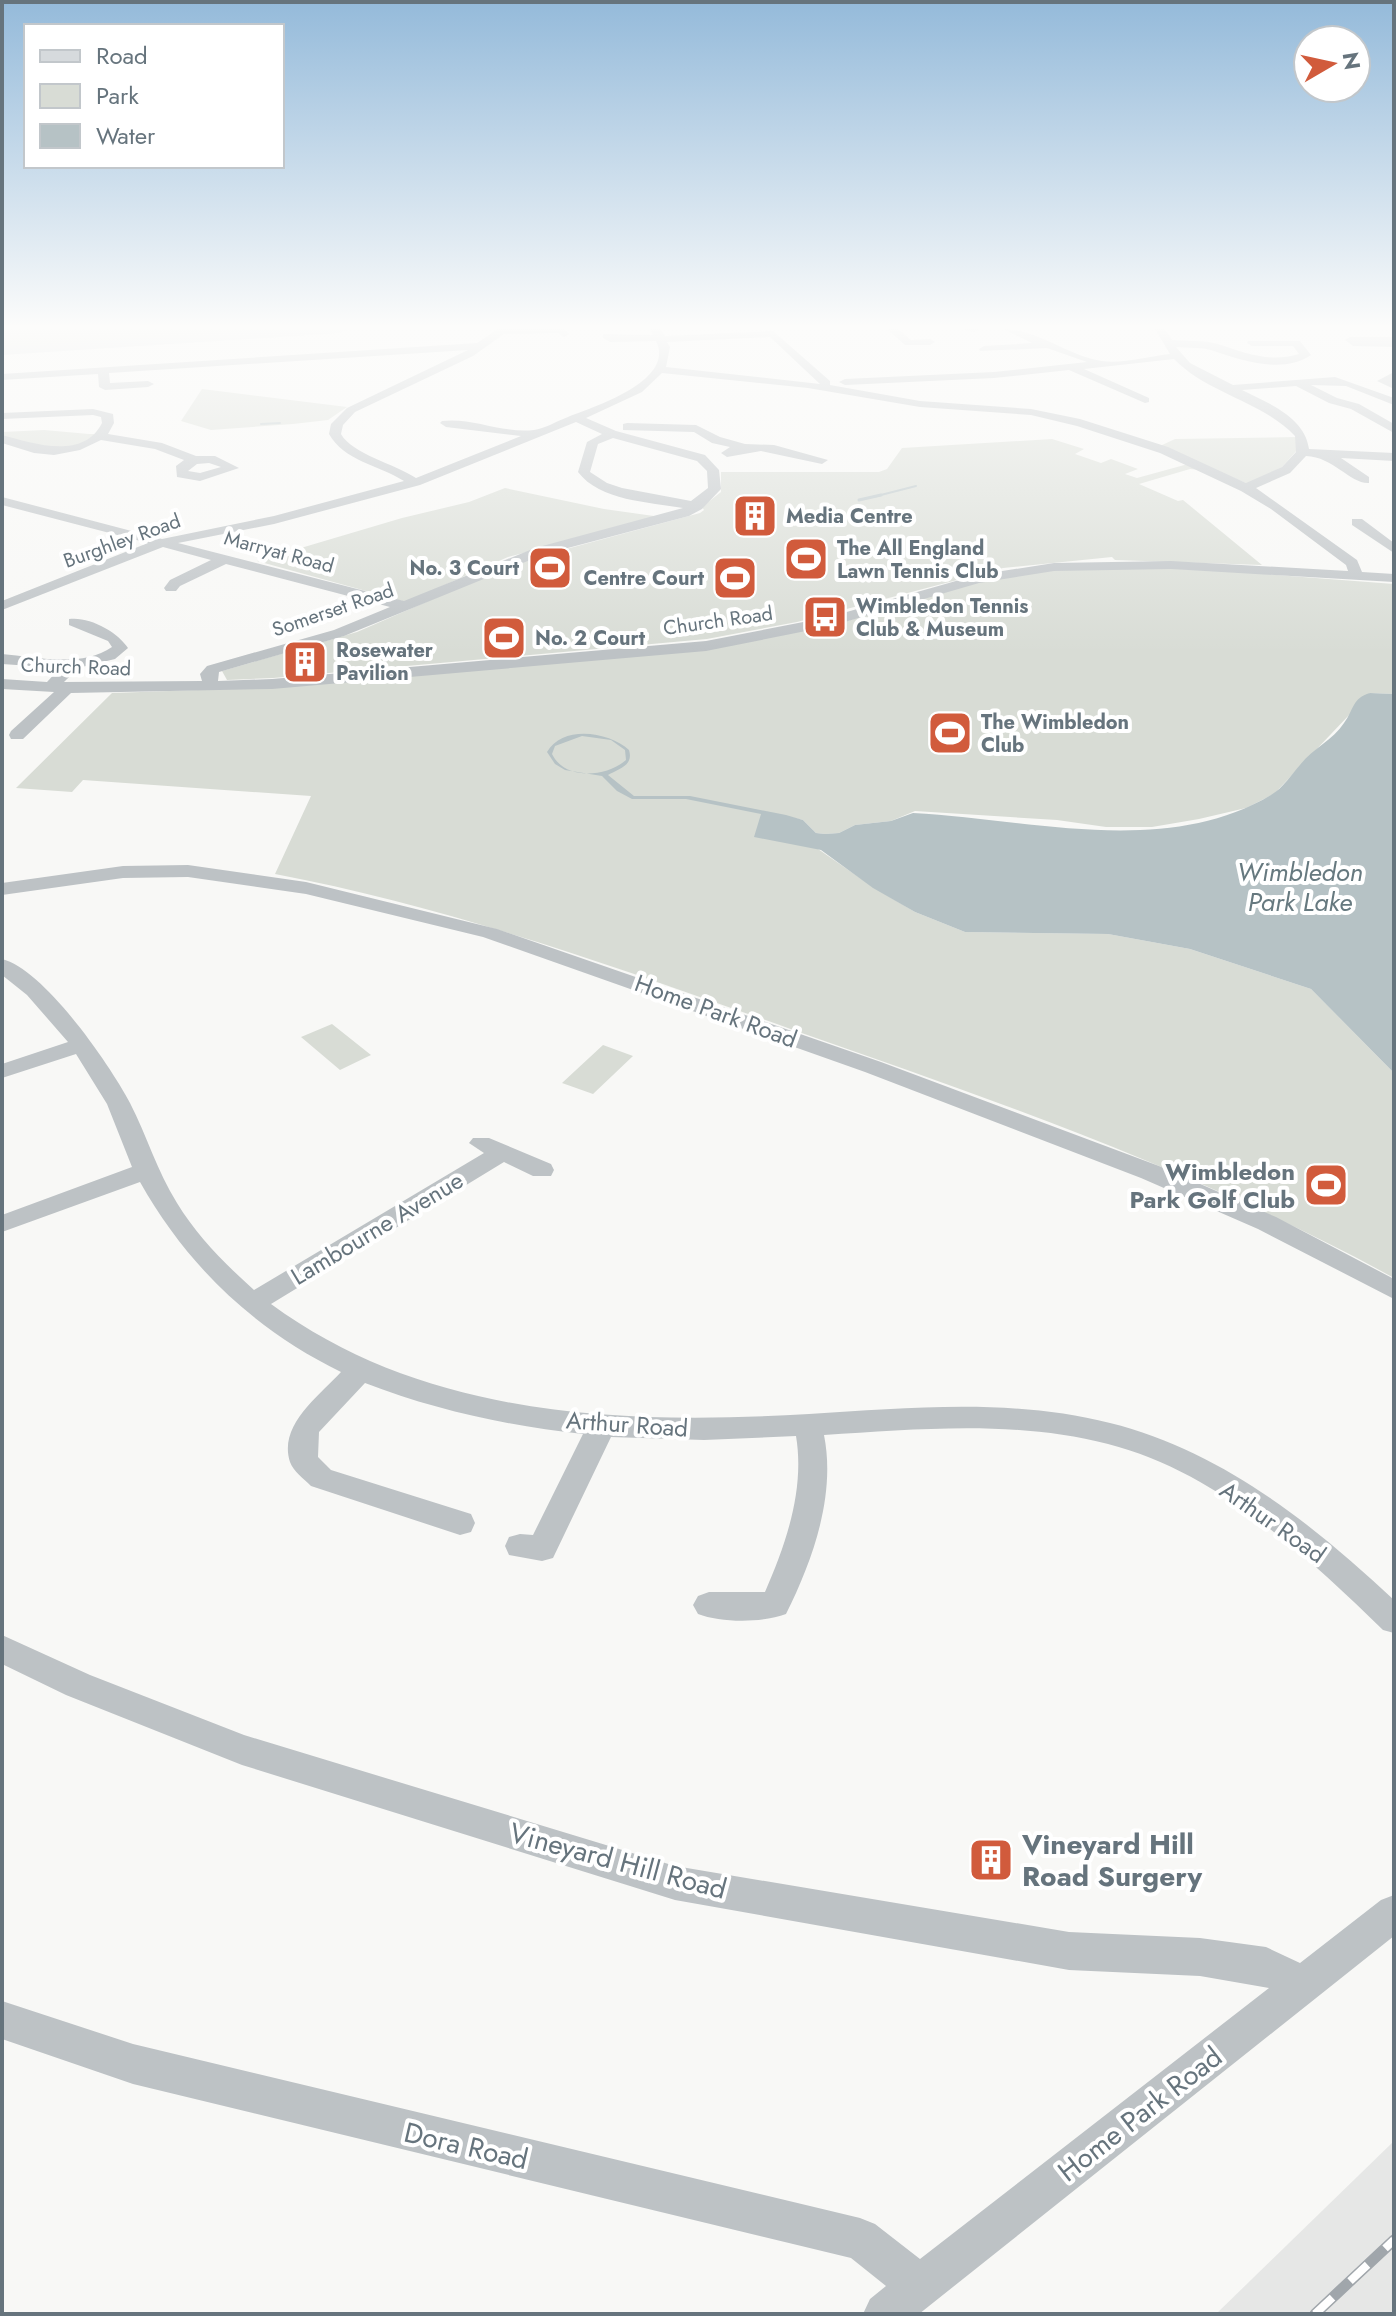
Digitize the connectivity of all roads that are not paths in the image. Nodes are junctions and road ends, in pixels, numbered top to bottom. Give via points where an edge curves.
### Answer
1 (97, 437) edge
2 (106, 437) edge
3 (336, 437) edge
4 (530, 437) edge
5 (600, 437) edge
6 (626, 437) edge
7 (710, 437) edge
8 (1122, 437) edge
9 (1301, 437) edge
10 (2, 439) edge
11 (740, 446) junction
12 (43, 451) junction
13 (1302, 452) junction
14 (1327, 454) junction
15 (1394, 457) edge
16 (701, 458) junction
17 (195, 460) dead end
18 (822, 460) dead end
19 (75, 461) dead end
20 (1365, 480) dead end
21 (414, 482) junction
22 (1246, 488) junction
23 (2, 501) edge
24 (697, 506) junction
25 (1357, 522) dead end
26 (167, 542) junction
27 (1394, 549) edge
28 (226, 558) junction
29 (1391, 574) edge
30 (1356, 575) junction
31 (171, 588) dead end
32 (2, 606) edge
33 (405, 606) junction
34 (72, 626) dead end
35 (2, 659) edge
36 (73, 664) junction
37 (210, 679) junction
38 (166, 682) dead end
39 (2, 684) edge
40 (59, 687) junction
41 (17, 735) dead end
42 (2, 889) edge
43 (2, 965) edge
44 (81, 1045) junction
45 (2, 1071) edge
46 (542, 1170) dead end
47 (145, 1171) junction
48 (2, 1224) edge
49 (1394, 1290) edge
50 (252, 1303) junction
51 (360, 1370) junction
52 (602, 1425) junction
53 (808, 1425) junction
54 (450, 1513) dead end
55 (520, 1546) dead end
56 (709, 1605) dead end
57 (1394, 1620) edge
58 (2, 1649) edge
59 (1394, 1913) edge
60 (1303, 1985) junction
61 (2, 2020) edge
62 (919, 2287) junction
63 (885, 2314) edge

1 - 12 street
2 - 17 street via 158,446
3 - 21 street via 344,447
4 - 21 street, Burghley Road
5 - 24 street via 593,442 584,472 590,481
6 - 16 street
7 - 11 street
8 - 22 street
9 - 13 street
10 - 12 street
11 - 16 street via 719,457
11 - 18 street
12 - 19 street
13 - 14 street
13 - 22 street via 1288,469
14 - 15 street
14 - 20 street
16 - 24 street via 713,470 716,486
21 - 26 street, Burghley Road
22 - 30 street via 1333,548 1354,566
23 - 26 street, Marryat Road
24 - 33 street, Somerset Road via 669,519 521,558
25 - 27 street
26 - 28 street, Marryat Road
26 - 32 street, Burghley Road
28 - 31 street
28 - 33 street, Marryat Road
29 - 30 street, Church Road
30 - 37 street, Church Road via 1144,564 1054,567 977,579 831,621 715,645
33 - 37 street, Somerset Road
34 - 36 street via 114,638 120,648 109,656
35 - 36 street
36 - 40 street
37 - 38 street, Somerset Road
37 - 40 street, Church Road
39 - 40 street, Church Road
40 - 41 street via 41,722
42 - 49 street, Home Park Road via 123,872 188,871 306,888 490,933 873,1067 1150,1172 1267,1223
43 - 44 street, Arthur Road
44 - 45 street
44 - 47 street, Arthur Road via 118,1103
46 - 50 street, Lambourne Avenue via 492,1148
47 - 48 street
47 - 50 street, Arthur Road via 215,1273
50 - 51 street, Arthur Road
51 - 52 street, Arthur Road via 469,1405
51 - 54 street via 306,1428 304,1461 321,1478
52 - 53 street, Arthur Road
52 - 55 street via 542,1549
53 - 56 street via 815,1471 775,1605
53 - 57 street, Arthur Road via 975,1415 1043,1419 1115,1434 1194,1468 1260,1508
58 - 60 street, Vineyard Hill Road via 242,1750 675,1883 1069,1951 1266,1966
59 - 60 street, Home Park Road
60 - 62 street, Home Park Road
61 - 62 street, Dora Road via 148,2068 860,2239
62 - 63 street, Home Park Road

